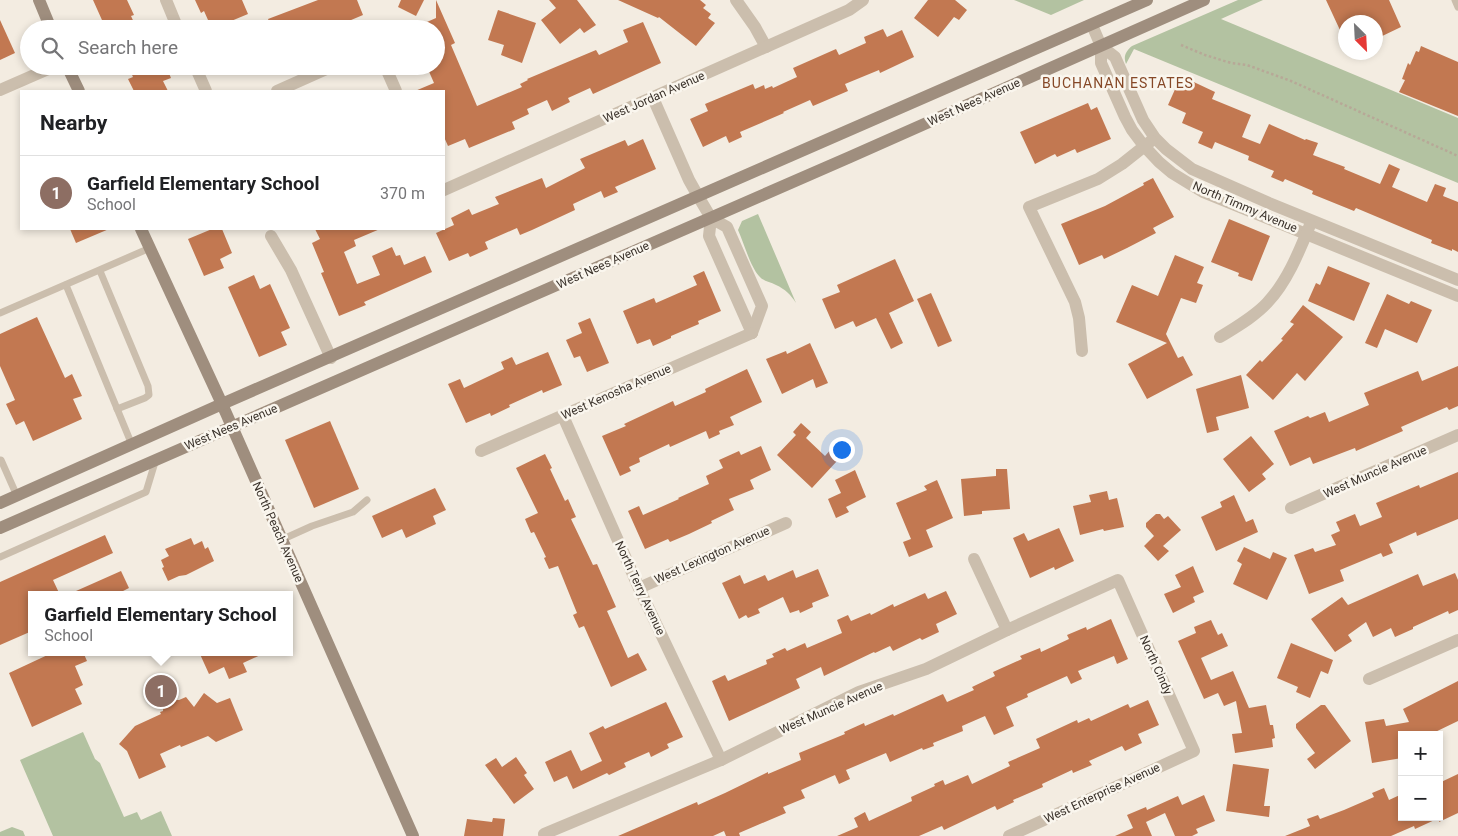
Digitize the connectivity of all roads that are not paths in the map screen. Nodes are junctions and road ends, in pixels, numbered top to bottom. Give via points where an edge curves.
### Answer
1 (39, 0) edge
2 (166, 0) edge
3 (736, 0) edge
4 (863, 0) edge
5 (1147, 0) edge
6 (1196, 0) edge
7 (1204, 0) edge
8 (1455, 0) edge
9 (1458, 7) edge
10 (1181, 10) junction
11 (47, 20) edge
12 (174, 20) edge
13 (1092, 25) junction
14 (1101, 46) junction
15 (766, 47) junction
16 (34, 75) edge
17 (72, 75) edge
18 (199, 75) edge
19 (313, 75) edge
20 (389, 75) edge
21 (0, 90) edge
22 (79, 90) edge
23 (206, 90) edge
24 (279, 90) edge
25 (396, 90) edge
26 (653, 98) junction
27 (1155, 138) junction
28 (1144, 146) junction
29 (445, 190) edge
30 (698, 196) junction
31 (711, 218) junction
32 (1312, 220) junction
33 (141, 230) edge
34 (1307, 233) junction
35 (271, 236) dead end
36 (150, 248) junction
37 (100, 271) junction
38 (1458, 280) edge
39 (66, 285) junction
40 (1458, 296) edge
41 (0, 313) edge
42 (752, 333) junction
43 (1220, 337) dead end
44 (1082, 351) dead end
45 (331, 358) junction
46 (222, 404) junction
47 (117, 410) junction
48 (563, 416) junction
49 (232, 427) junction
50 (1458, 436) edge
51 (132, 444) junction
52 (481, 452) dead end
53 (0, 459) edge
54 (156, 459) junction
55 (17, 496) junction
56 (367, 500) dead end
57 (0, 503) edge
58 (1291, 508) dead end
59 (786, 523) dead end
60 (0, 528) edge
61 (281, 540) junction
62 (0, 557) edge
63 (974, 559) dead end
64 (1118, 580) joint
65 (639, 588) junction
66 (1007, 630) junction
67 (1458, 640) edge
68 (1369, 679) dead end
69 (1194, 750) joint
70 (721, 760) junction
71 (544, 835) edge
72 (413, 836) edge
73 (1010, 836) edge

1 - 11 main road
2 - 12 street
3 - 15 street
4 - 15 street, West Jordan Avenue via 849,10
5 - 13 main road, West Nees Avenue
6 - 10 main road
7 - 10 main road, West Nees Avenue
8 - 9 lane
10 - 14 main road, West Nees Avenue
13 - 14 street, North Timmy Avenue
13 - 30 main road, West Nees Avenue
14 - 27 street, North Timmy Avenue via 1115,57
14 - 28 street, North Timmy Avenue via 1101,63 1125,117
14 - 31 main road, West Nees Avenue
15 - 26 street, West Jordan Avenue
16 - 21 street
17 - 22 main road
18 - 23 street
19 - 24 street
20 - 25 street
26 - 29 street, West Jordan Avenue
26 - 30 street
27 - 28 street
27 - 32 street, North Timmy Avenue via 1192,169
28 - 34 street, North Timmy Avenue via 1172,173 1203,192
28 - 44 street via 1098,179 1029,207 1075,302
30 - 31 street
30 - 45 main road, West Nees Avenue
31 - 42 street via 709,236
31 - 42 street via 727,228 762,306
31 - 49 main road, West Nees Avenue
32 - 34 street
32 - 38 street, North Timmy Avenue
33 - 36 main road, North Peach Avenue
34 - 40 street, North Timmy Avenue
34 - 43 street via 1288,273 1267,304
35 - 45 street via 291,270
36 - 37 lane
36 - 46 main road, North Peach Avenue
37 - 39 lane
37 - 47 lane via 148,386 149,395
39 - 41 lane
39 - 47 lane
42 - 48 street, West Kenosha Avenue
45 - 46 main road, West Nees Avenue
46 - 49 main road, North Peach Avenue
46 - 51 main road, West Nees Avenue
47 - 51 lane
48 - 52 street, West Kenosha Avenue
48 - 65 street, North Terry Avenue
49 - 54 main road, West Nees Avenue
49 - 61 main road, North Peach Avenue
50 - 58 street, West Muncie Avenue
51 - 55 main road, West Nees Avenue
53 - 55 lane
54 - 60 main road, West Nees Avenue
54 - 62 lane via 146,492
55 - 57 main road, West Nees Avenue
56 - 61 lane via 353,512
59 - 65 street, West Lexington Avenue
61 - 72 main road, North Peach Avenue
63 - 66 street
64 - 66 street, West Muncie Avenue
64 - 69 street, North Cindy
65 - 70 street, North Terry Avenue
66 - 70 street, West Muncie Avenue via 926,669 860,692
67 - 68 street
69 - 73 street, West Enterprise Avenue
70 - 71 street, West Muncie Avenue

